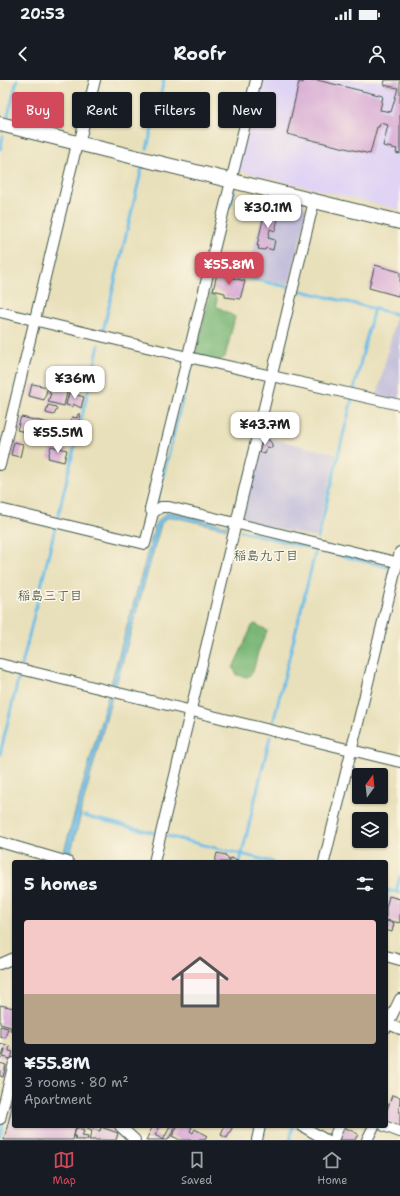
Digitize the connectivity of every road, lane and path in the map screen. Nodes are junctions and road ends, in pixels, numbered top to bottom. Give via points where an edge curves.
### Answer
1 (95, 80) edge
2 (256, 80) edge
3 (0, 124) edge
4 (78, 144) junction
5 (231, 181) junction
6 (314, 201) junction
7 (400, 222) edge
8 (0, 312) edge
9 (35, 321) junction
10 (188, 357) junction
11 (271, 376) junction
12 (400, 405) edge
13 (4, 433) edge
14 (0, 465) edge
15 (0, 509) edge
16 (153, 513) junction
17 (237, 523) junction
18 (399, 559) edge
19 (0, 664) edge
20 (191, 711) junction
21 (352, 750) junction
22 (400, 762) edge
23 (0, 842) edge
24 (61, 860) edge
25 (154, 860) edge
26 (324, 860) edge
27 (388, 957) edge
28 (12, 959) edge
29 (400, 960) edge
30 (0, 964) edge
31 (400, 999) edge
32 (388, 1023) edge
33 (388, 1025) edge
34 (400, 1029) edge
35 (12, 1070) edge
36 (7, 1087) edge
37 (0, 1119) edge
38 (122, 1128) edge
39 (260, 1128) edge
40 (305, 1128) edge
41 (338, 1128) edge
42 (373, 1128) edge
43 (388, 1128) edge
44 (400, 1132) edge
45 (135, 1140) edge
46 (257, 1140) edge
47 (326, 1140) edge
48 (333, 1140) edge
49 (367, 1140) edge

1 - 4 street
2 - 5 street
3 - 4 street
4 - 5 street
4 - 9 street
5 - 6 street
5 - 10 street
6 - 7 street
6 - 11 street
8 - 9 street
9 - 10 street
9 - 13 street
10 - 11 street
10 - 16 street via 150,509
11 - 12 street
11 - 17 street
13 - 14 street
15 - 16 street via 145,544
16 - 17 street via 161,507 169,507
17 - 18 street
17 - 20 street
18 - 21 street
19 - 20 street
20 - 21 street
20 - 25 street
21 - 22 street
21 - 26 street
23 - 24 street
27 - 29 street
28 - 30 street
31 - 32 street
33 - 34 street
35 - 36 street
36 - 37 street
38 - 45 street
39 - 46 street
40 - 47 street
41 - 48 street
42 - 49 street
43 - 44 street

